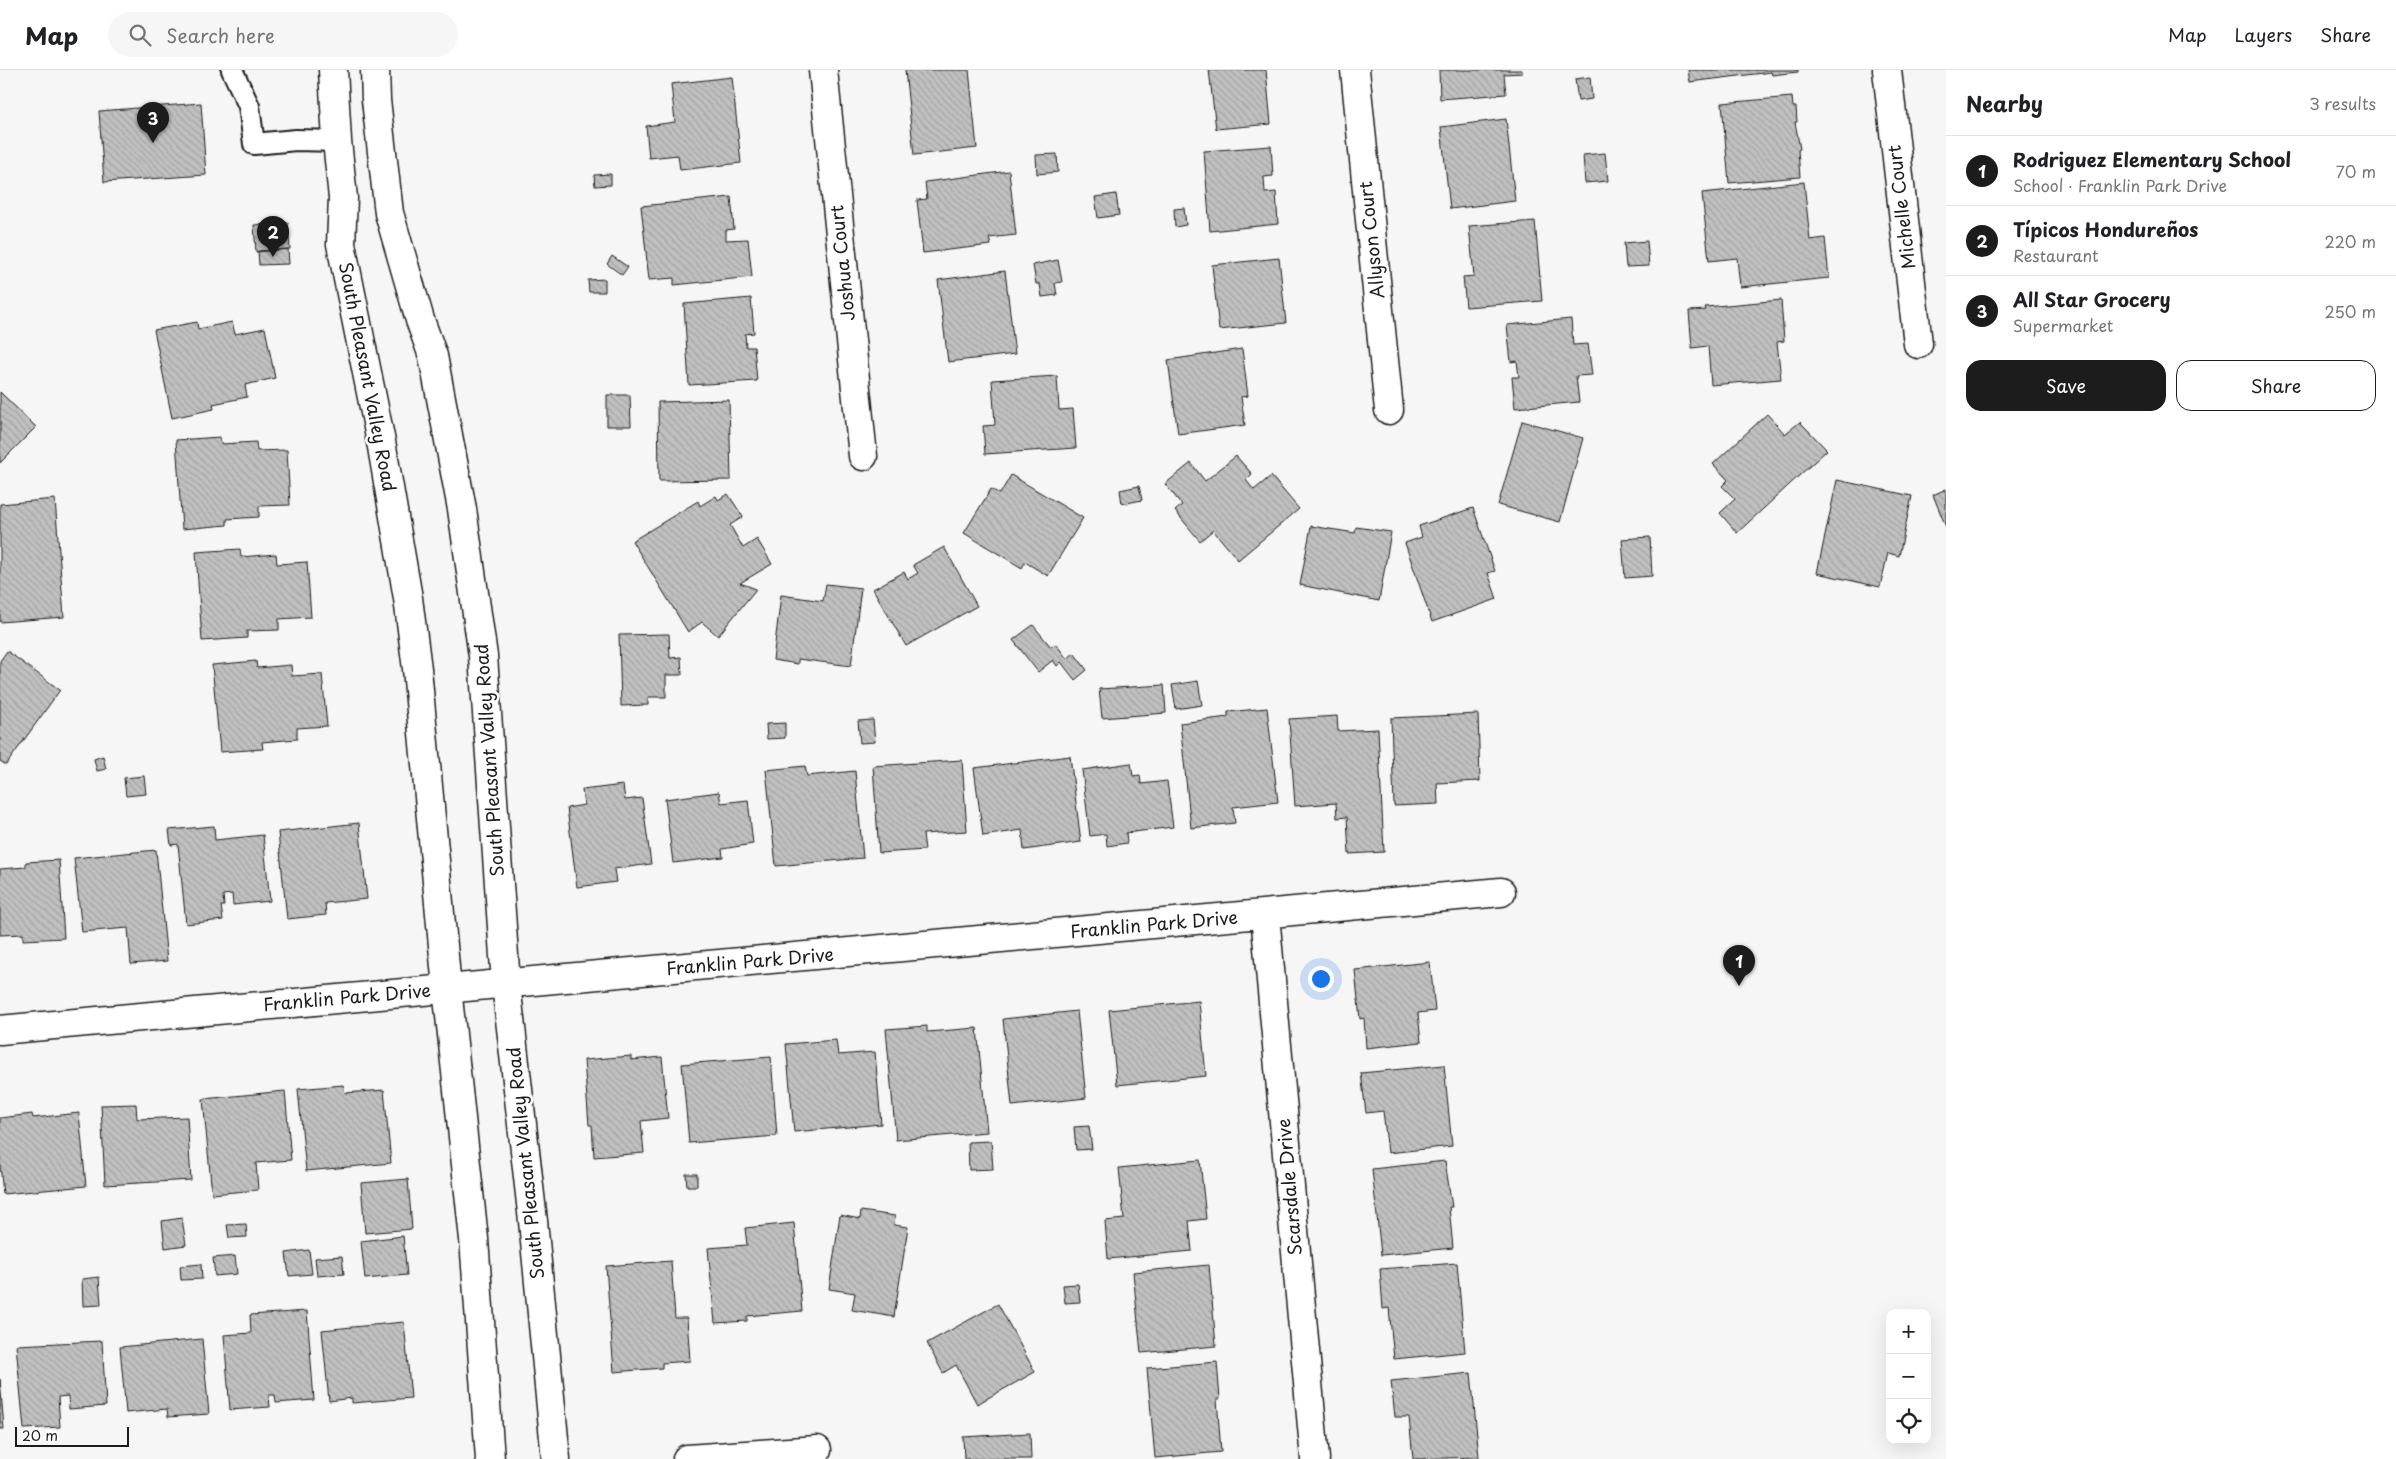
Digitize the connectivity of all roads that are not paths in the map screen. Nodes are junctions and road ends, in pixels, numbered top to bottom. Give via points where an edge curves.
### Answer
1 (232, 70) edge
2 (333, 70) edge
3 (375, 70) edge
4 (823, 70) edge
5 (1355, 70) edge
6 (1887, 70) edge
7 (337, 141) junction
8 (1918, 344) dead end
9 (1389, 410) dead end
10 (863, 456) dead end
11 (1501, 892) dead end
12 (1265, 915) junction
13 (506, 984) junction
14 (447, 988) junction
15 (0, 1030) edge
16 (817, 1450) dead end
17 (490, 1459) edge
18 (556, 1459) edge
19 (687, 1459) edge
20 (1315, 1459) edge

1 - 7 lane via 249,106 254,144
2 - 7 street, South Pleasant Valley Road
3 - 13 street, South Pleasant Valley Road via 389,213 433,356 473,581 483,656
4 - 10 street, Joshua Court
5 - 9 street, Allyson Court
6 - 8 street, Michelle Court
7 - 14 street, South Pleasant Valley Road via 343,198 341,244 382,447 413,633
11 - 12 street, Franklin Park Drive
12 - 13 street, Franklin Park Drive
12 - 20 street, Scarsdale Drive
13 - 14 street, Franklin Park Drive
13 - 18 street, South Pleasant Valley Road
14 - 15 street, Franklin Park Drive
14 - 17 street, South Pleasant Valley Road via 474,1239
16 - 19 street

